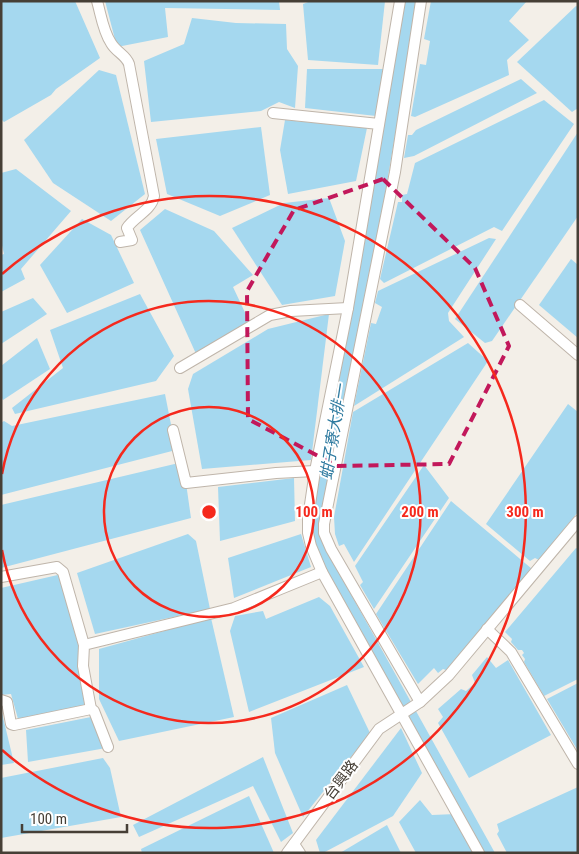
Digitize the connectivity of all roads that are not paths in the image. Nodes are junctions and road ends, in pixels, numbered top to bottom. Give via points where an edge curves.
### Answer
1 (97, 1) edge
2 (400, 1) edge
3 (421, 1) edge
4 (273, 114) dead end
5 (378, 124) junction
6 (120, 242) dead end
7 (520, 305) dead end
8 (348, 308) junction
9 (578, 355) edge
10 (180, 368) dead end
11 (173, 430) dead end
12 (315, 471) junction
13 (578, 521) edge
14 (574, 533) edge
15 (322, 572) junction
16 (1, 577) edge
17 (487, 629) junction
18 (84, 645) junction
19 (1, 700) edge
20 (420, 702) junction
21 (91, 709) junction
22 (400, 714) junction
23 (108, 747) dead end
24 (578, 764) edge
25 (294, 844) junction
26 (287, 853) edge
27 (300, 853) edge
28 (478, 853) edge

1 - 6 street via 107,36 118,52 128,59 154,196 149,206 127,228 132,240
2 - 5 street
3 - 20 street via 395,172 324,524 331,549
4 - 5 street
5 - 8 street
7 - 9 street
8 - 10 street via 270,315
8 - 12 street
11 - 12 street via 186,483
12 - 15 street via 308,533
13 - 14 street, 台興路
14 - 17 street, 台興路
15 - 18 street via 234,608
15 - 22 street
16 - 18 street via 57,567 62,572
17 - 20 street, 台興路 via 449,675
17 - 24 street via 511,652
18 - 21 street via 83,666
19 - 21 street via 7,702 14,725
20 - 22 street, 台興路
21 - 23 street
22 - 25 street, 台興路 via 379,730
22 - 28 street
25 - 26 street, 台興路
25 - 27 street

